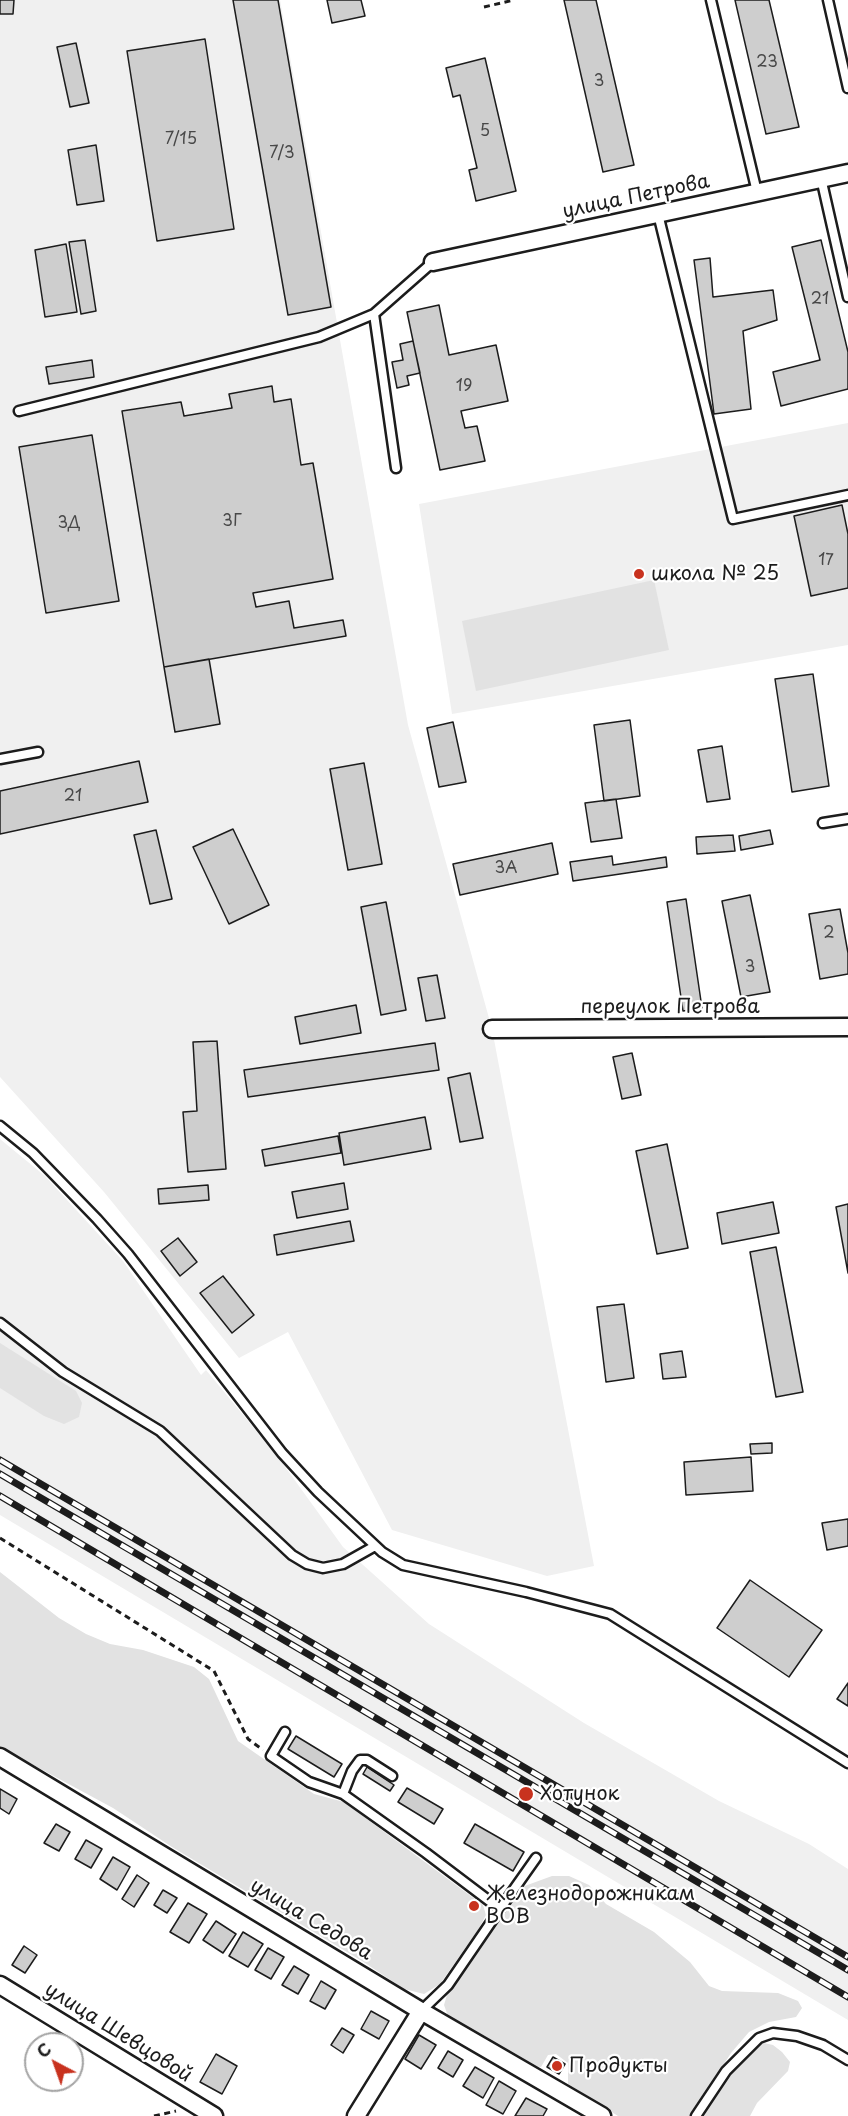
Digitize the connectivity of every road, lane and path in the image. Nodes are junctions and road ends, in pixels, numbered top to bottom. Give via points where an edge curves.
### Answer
1 (514, 0) edge
2 (711, 0) edge
3 (828, 0) edge
4 (484, 7) dead end
5 (848, 88) edge
6 (848, 172) edge
7 (821, 178) junction
8 (757, 192) junction
9 (658, 214) junction
10 (432, 262) joint
11 (848, 297) edge
12 (374, 314) junction
13 (19, 411) dead end
14 (396, 468) dead end
15 (848, 495) edge
16 (38, 752) dead end
17 (0, 759) edge
18 (848, 819) edge
19 (823, 823) dead end
20 (848, 1027) edge
21 (492, 1029) dead end
22 (0, 1126) edge
23 (0, 1323) edge
24 (0, 1538) edge
25 (375, 1546) junction
26 (285, 1732) dead end
27 (271, 1756) junction
28 (0, 1757) edge
29 (848, 1763) edge
30 (392, 1776) dead end
31 (343, 1794) junction
32 (536, 1858) dead end
33 (500, 1909) junction
34 (0, 1985) edge
35 (420, 2011) junction
36 (848, 2060) edge
37 (214, 2116) edge
38 (356, 2116) edge
39 (602, 2116) edge
40 (696, 2116) edge

1 - 4 path
2 - 8 lane
3 - 5 lane
6 - 7 street, улица Петрова
7 - 8 street, улица Петрова
7 - 11 lane
8 - 9 street, улица Петрова
9 - 10 street, улица Петрова
9 - 15 lane via 733,519
10 - 12 lane
12 - 13 lane via 319,338
12 - 14 lane
16 - 17 lane
18 - 19 lane
20 - 21 street, переулок Петрова
22 - 25 lane via 33,1153 97,1219 282,1453
23 - 25 lane via 63,1372 160,1431 292,1555 307,1564 323,1568 343,1564
24 - 27 path via 214,1671 248,1739
25 - 29 lane via 402,1565 610,1614
26 - 27 lane
27 - 31 lane via 309,1782
28 - 35 street, улица Седова
30 - 31 lane via 367,1760 360,1760
31 - 33 lane
32 - 33 lane
33 - 35 lane via 448,1985
34 - 37 street, улица Шевцовой
35 - 38 street
35 - 39 street, улица Седова
36 - 40 lane via 797,2036 773,2033 759,2038 726,2071

